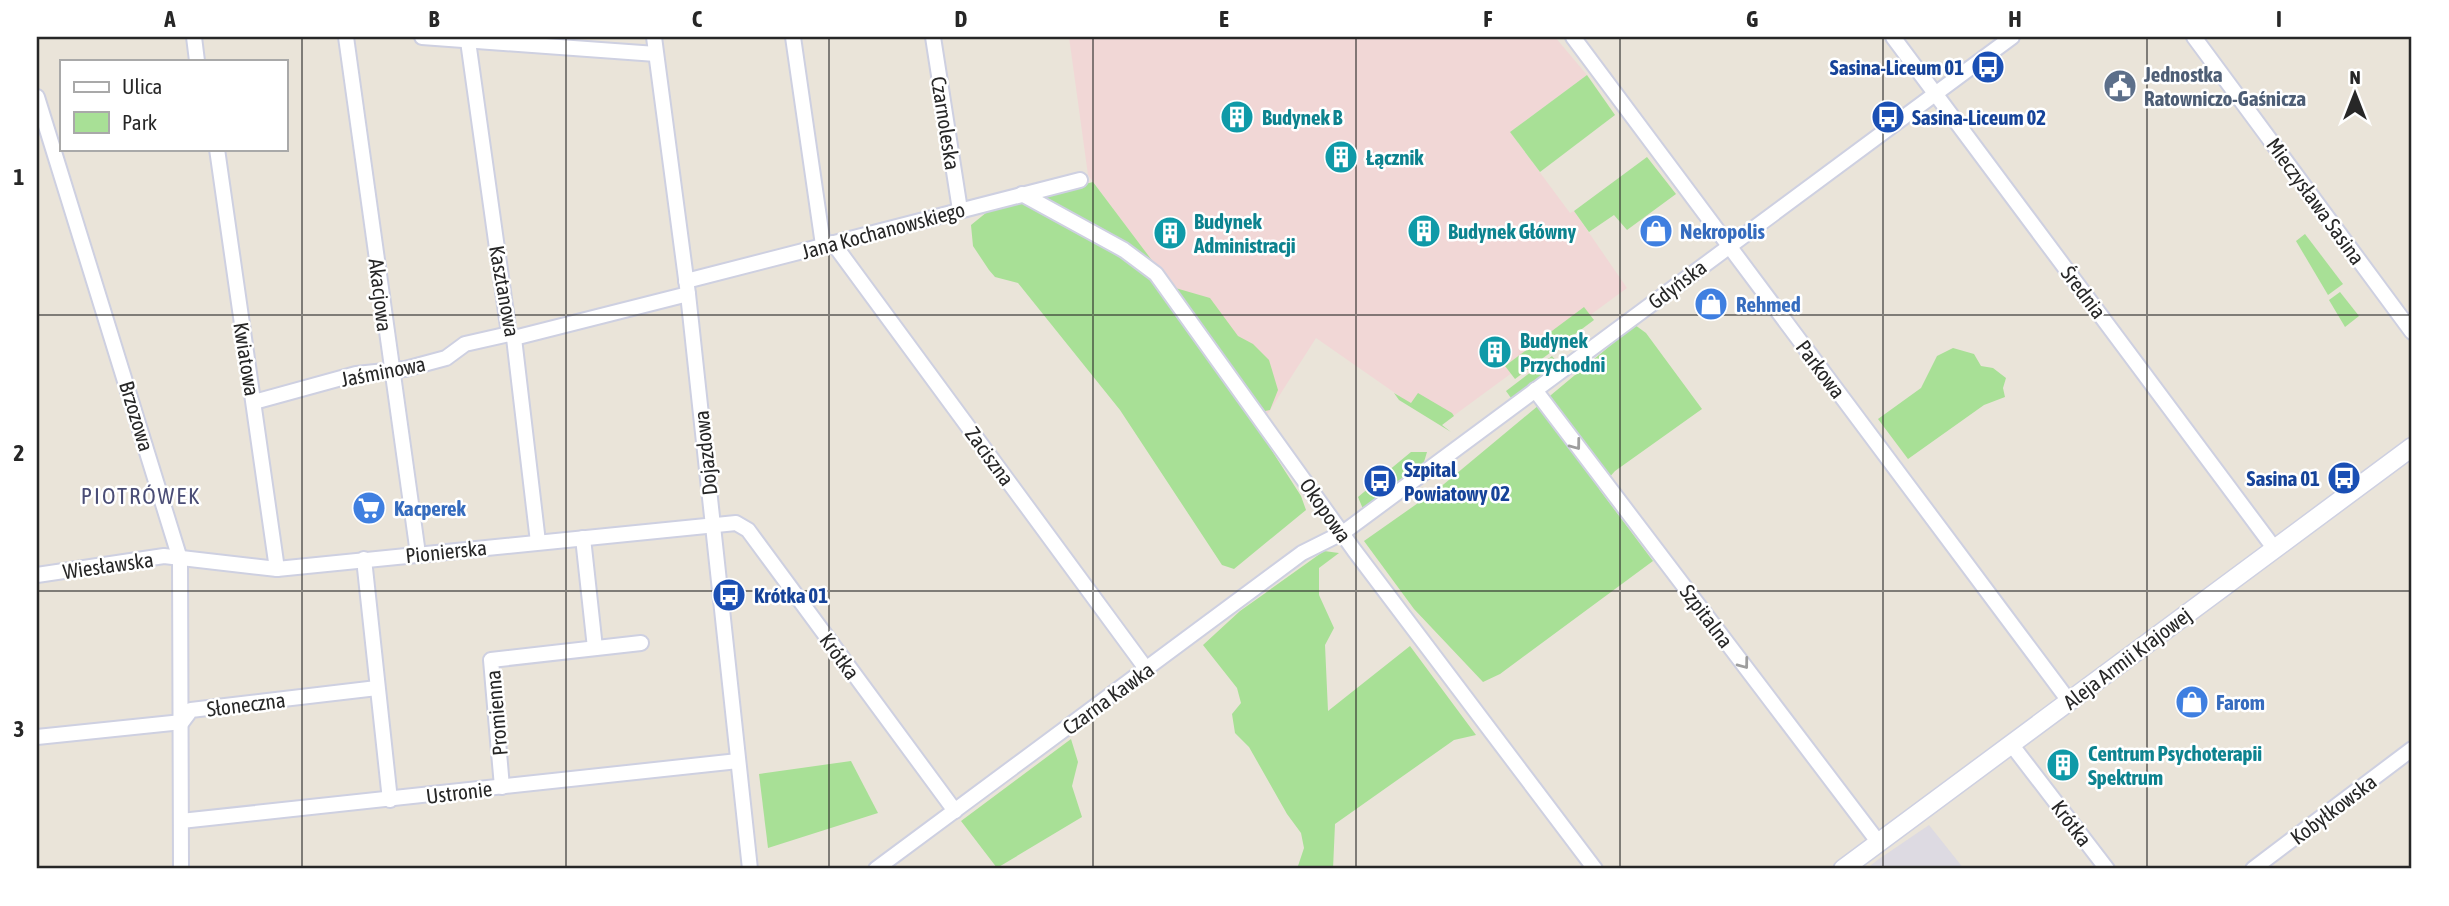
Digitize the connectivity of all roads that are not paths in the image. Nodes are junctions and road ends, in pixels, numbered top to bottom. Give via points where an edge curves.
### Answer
1 (194, 37) edge
2 (346, 37) edge
3 (422, 37) edge
4 (654, 37) edge
5 (793, 37) edge
6 (933, 37) edge
7 (1573, 37) edge
8 (1893, 37) edge
9 (2012, 37) edge
10 (2194, 37) edge
11 (468, 41) junction
12 (656, 54) junction
13 (197, 60) edge
14 (1935, 94) junction
15 (37, 100) edge
16 (217, 150) edge
17 (1080, 180) dead end
18 (1022, 194) junction
19 (960, 210) junction
20 (828, 244) junction
21 (1728, 245) junction
22 (687, 288) junction
23 (2412, 332) edge
24 (512, 336) junction
25 (391, 370) junction
26 (1535, 390) junction
27 (254, 402) junction
28 (2412, 447) edge
29 (713, 524) junction
30 (1344, 533) junction
31 (583, 538) junction
32 (538, 542) junction
33 (2274, 548) junction
34 (418, 554) junction
35 (180, 559) junction
36 (364, 559) junction
37 (277, 569) junction
38 (37, 576) edge
39 (641, 643) dead end
40 (595, 648) junction
41 (1147, 670) junction
42 (377, 688) junction
43 (2069, 701) junction
44 (182, 722) junction
45 (37, 737) edge
46 (2011, 744) junction
47 (2412, 750) edge
48 (738, 761) junction
49 (502, 787) junction
50 (390, 800) junction
51 (955, 811) junction
52 (181, 821) junction
53 (1878, 843) junction
54 (181, 869) edge
55 (750, 869) edge
56 (876, 869) edge
57 (1595, 869) edge
58 (1843, 869) edge
59 (2107, 869) edge
60 (2253, 869) edge

1 - 13 street
2 - 25 street, Akacjowa
3 - 11 street
4 - 12 street, Dojazdowa
5 - 20 street, Zaciszna
6 - 19 street, Czarnoleska
7 - 21 street, Parkowa
8 - 14 street, Średnia
9 - 14 street, Gdyńska
10 - 23 street, Mieczysława Sasina
11 - 12 street
11 - 24 street, Kasztanowa
12 - 22 street, Dojazdowa
14 - 21 street, Gdyńska
14 - 33 street, Średnia
15 - 35 street, Brzozowa
16 - 27 street, Kwiatowa
17 - 18 street, Jana Kochanowskiego
18 - 19 street, Jana Kochanowskiego
18 - 30 street, Okopowa via 1125,250 1156,274
19 - 20 street, Jana Kochanowskiego
20 - 22 street, Jana Kochanowskiego
20 - 41 street, Zaciszna
21 - 26 street, Gdyńska
21 - 43 street, Parkowa
22 - 24 street, Jaśminowa
22 - 29 street, Dojazdowa
24 - 25 street, Jaśminowa via 465,344 446,358
24 - 32 street, Kasztanowa
25 - 27 street, Jaśminowa via 356,374
25 - 34 street, Akacjowa
26 - 30 street, Gdyńska
26 -> 53 street, Szpitalna
27 - 37 street, Kwiatowa
28 - 33 street, Aleja Armii Krajowej
29 - 31 street, Pionierska
29 - 48 street, Dojazdowa
29 - 51 street, Krótka via 736,523 748,530
30 - 41 street, Czarna Kawka via 1302,553
30 - 57 street, Okopowa
31 - 32 street, Pionierska
31 - 40 street
32 - 34 street, Pionierska
33 - 43 street, Aleja Armii Krajowej
34 - 36 street, Pionierska
35 - 37 street, Pionierska
35 - 38 street, Wiesławska via 143,558
35 - 44 street, Brzozowa
36 - 37 street, Pionierska
36 - 42 street
39 - 40 street, Promienna
40 - 49 street, Promienna via 491,660
41 - 51 street, Czarna Kawka
42 - 44 street, Słoneczna via 191,710
42 - 50 street
43 - 46 street, Aleja Armii Krajowej
44 - 45 street, Słoneczna
44 - 52 street, Brzozowa
46 - 53 street, Aleja Armii Krajowej
46 - 59 street, Krótka
47 - 60 street, Kobyłkowska
48 - 49 street, Ustronie
48 - 55 street, Dojazdowa
49 - 50 street, Ustronie
50 - 52 street, Ustronie
51 - 56 street, Czarna Kawka
52 - 54 street, Brzozowa
53 - 58 street, Aleja Armii Krajowej

